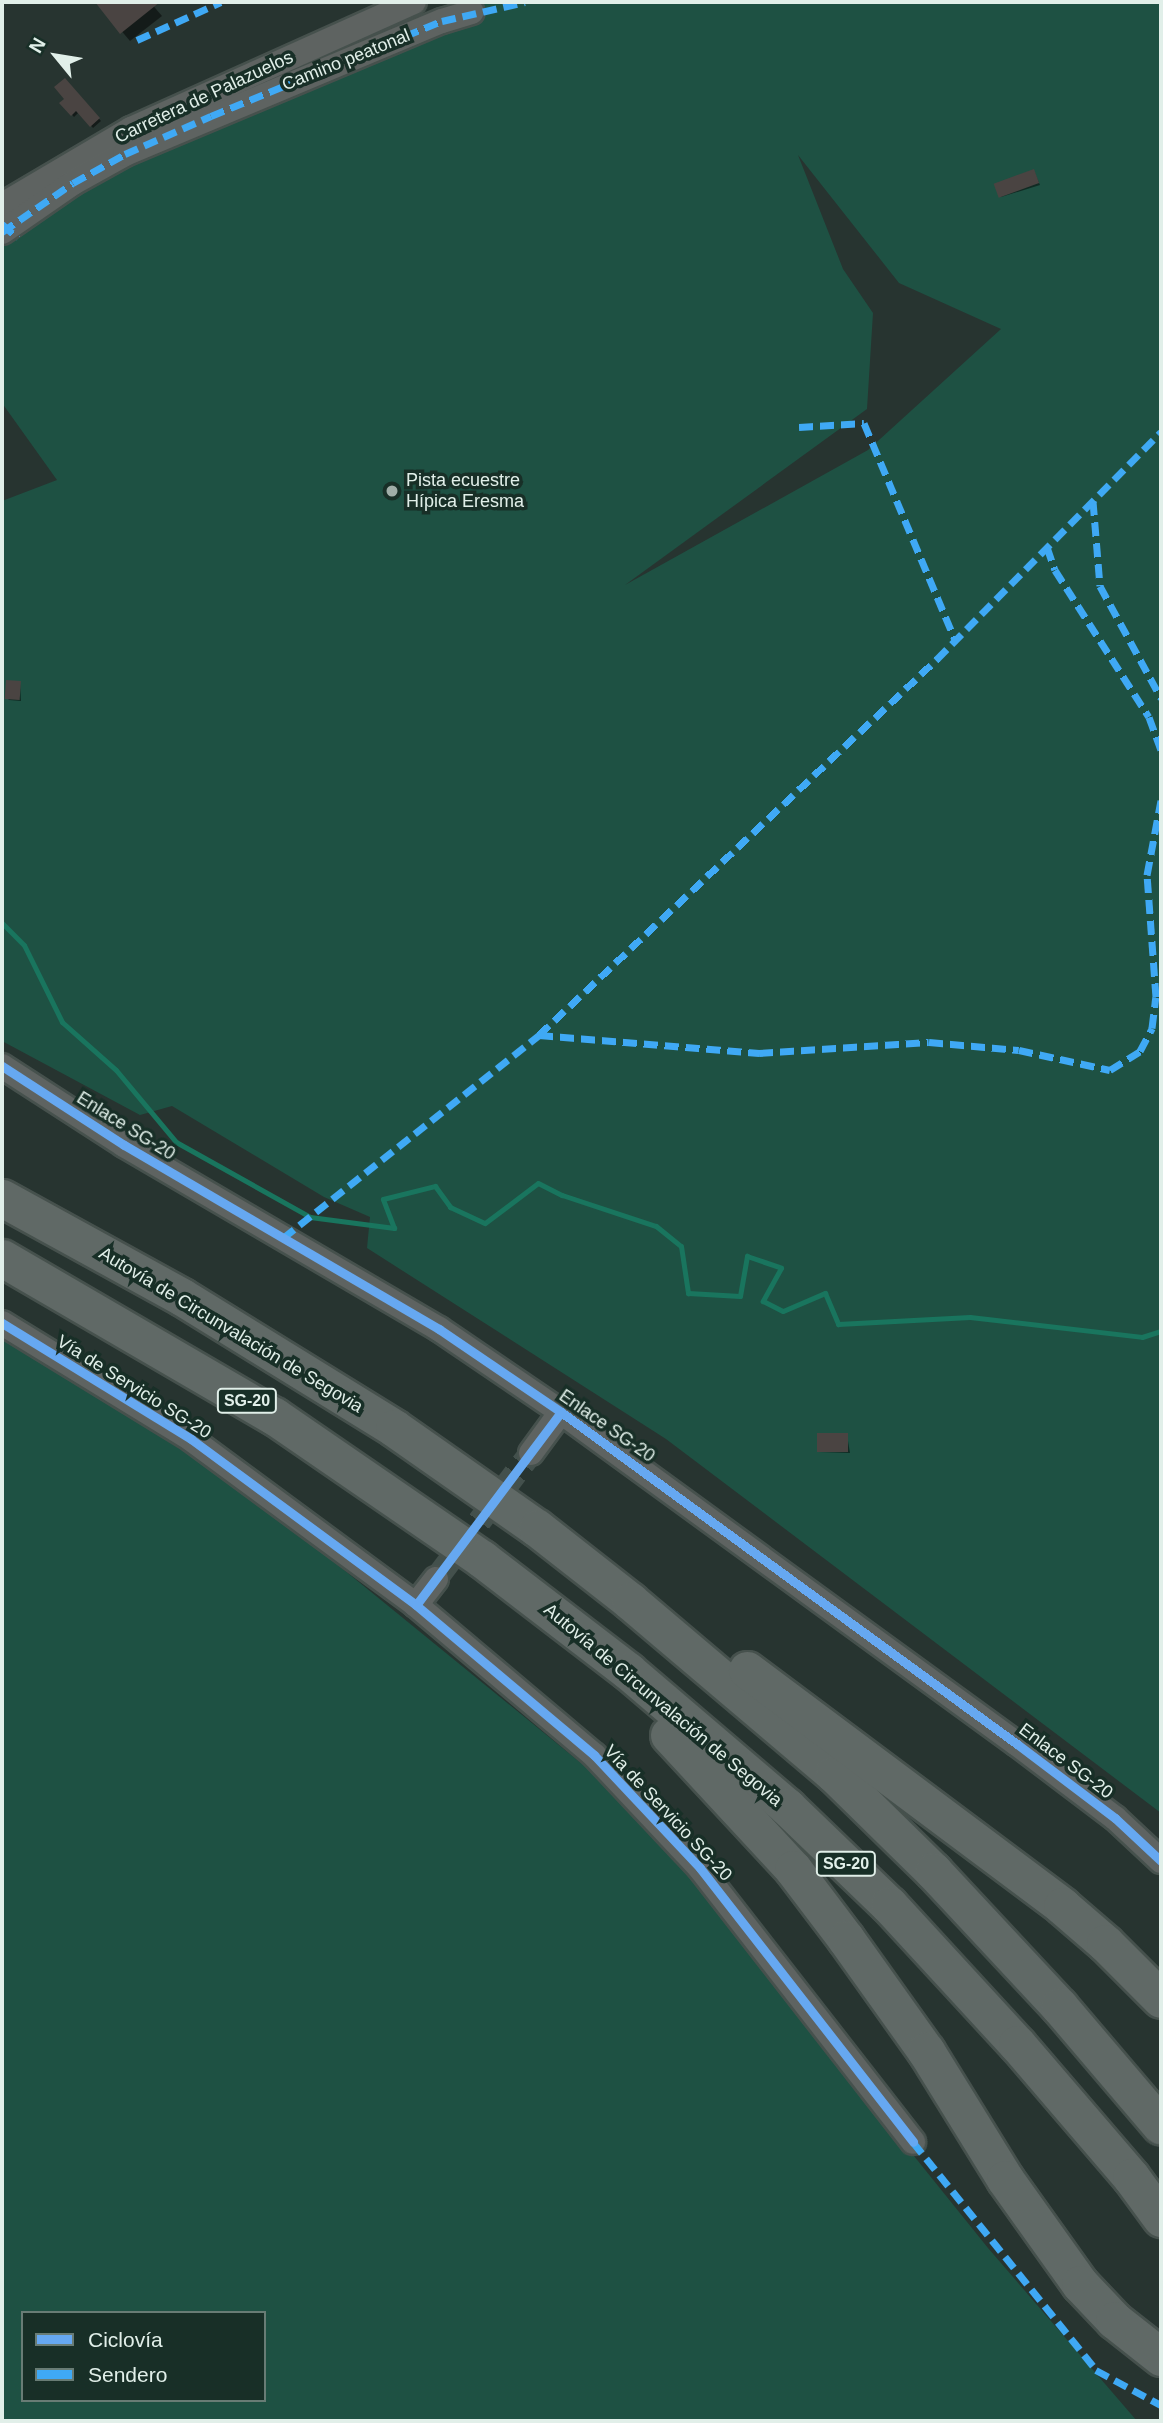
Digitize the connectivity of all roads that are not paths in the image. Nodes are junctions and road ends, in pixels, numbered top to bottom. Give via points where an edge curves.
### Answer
1 (414, 2) edge
2 (461, 7) edge
3 (2, 205) edge
4 (2, 232) edge
5 (2, 1066) edge
6 (2, 1198) edge
7 (2, 1258) edge
8 (2, 1323) edge
9 (561, 1412) junction
10 (531, 1453) tunnel mouth
11 (537, 1528) junction
12 (482, 1559) junction
13 (436, 1579) tunnel mouth
14 (416, 1605) junction
15 (1161, 1861) edge
16 (1161, 1999) edge
17 (1161, 2126) edge
18 (913, 2141) dead end
19 (1161, 2218) edge
20 (1161, 2357) edge

1 - 3 street, Carretera de Palazuelos via 131,129
2 - 4 street, Camino peatonal via 442,21 125,154
5 - 9 street, Enlace SG-20 via 124,1145 439,1329
6 - 11 highway, Autovía de Circunvalación de Segovia / SG-20 via 294,1365
7 - 12 highway, Autovía de Circunvalación de Segovia / SG-20 via 274,1416
8 - 14 street, Vía de Servicio SG-20 via 191,1439
9 - 10 street
9 - 15 street, Enlace SG-20 via 1017,1744 1115,1818
11 - 16 highway via 693,1629 992,1852 1105,1943
11 - 17 highway, Autovía de Circunvalación de Segovia / SG-20 via 834,1774 1059,2006
12 - 19 highway, Autovía de Circunvalación de Segovia / SG-20 via 628,1671 787,1807 889,1905 1026,2054
12 - 20 highway via 545,1625 651,1716 793,1869 926,2051 1005,2179 1080,2284 1114,2320
13 - 14 street
14 - 18 street, Vía de Servicio SG-20 via 594,1755 700,1868

